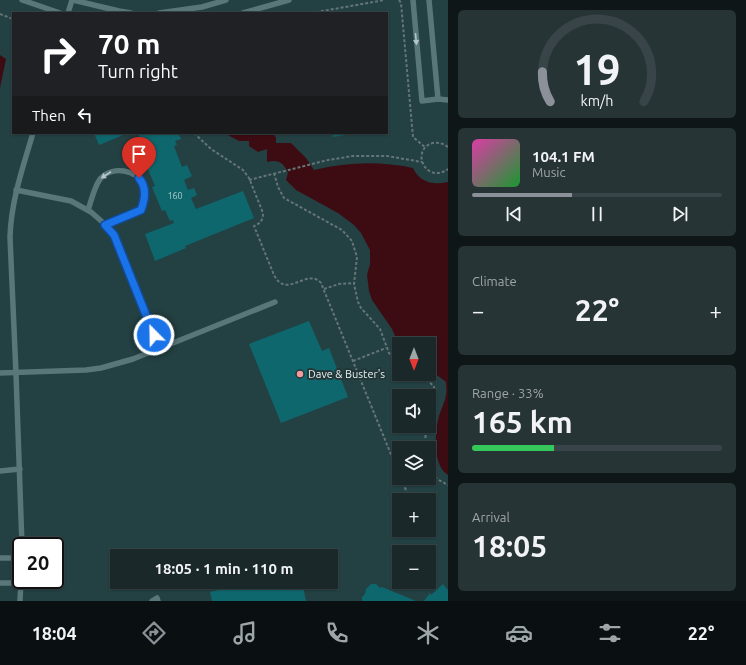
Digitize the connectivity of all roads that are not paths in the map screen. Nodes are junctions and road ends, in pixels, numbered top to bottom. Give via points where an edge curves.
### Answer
1 (22, 0) edge
2 (72, 0) edge
3 (226, 0) edge
4 (290, 0) edge
5 (413, 0) edge
6 (429, 0) edge
7 (57, 12) edge
8 (68, 12) edge
9 (119, 12) edge
10 (166, 12) edge
11 (247, 12) edge
12 (438, 99) junction
13 (448, 100) edge
14 (33, 134) edge
15 (16, 190) junction
16 (88, 210) junction
17 (105, 225) junction
18 (275, 302) dead end
19 (160, 348) junction
20 (16, 372) junction
21 (0, 373) edge
22 (0, 470) edge
23 (20, 470) junction
24 (22, 537) edge
25 (0, 558) edge
26 (12, 558) edge
27 (12, 582) edge
28 (0, 583) edge
29 (21, 589) edge
30 (20, 601) edge
31 (152, 601) edge
32 (158, 601) edge

1 - 7 lane
2 - 8 lane
2 - 9 lane
3 - 10 lane via 202,7
4 - 11 lane
5 -> 12 lane via 422,101
6 - 12 lane
12 - 13 lane
14 - 15 lane
15 - 16 lane via 67,200
15 - 20 lane via 10,221 10,237
16 - 17 lane
17 -> 16 lane via 141,210 144,186 139,178 121,170 107,174 98,183
17 - 19 lane via 114,235
18 - 19 lane
19 - 20 lane via 101,368
20 - 21 lane
20 - 23 lane
22 - 23 lane
23 - 24 lane
25 - 26 lane
27 - 28 lane
29 - 30 lane
31 - 32 lane via 157,598

